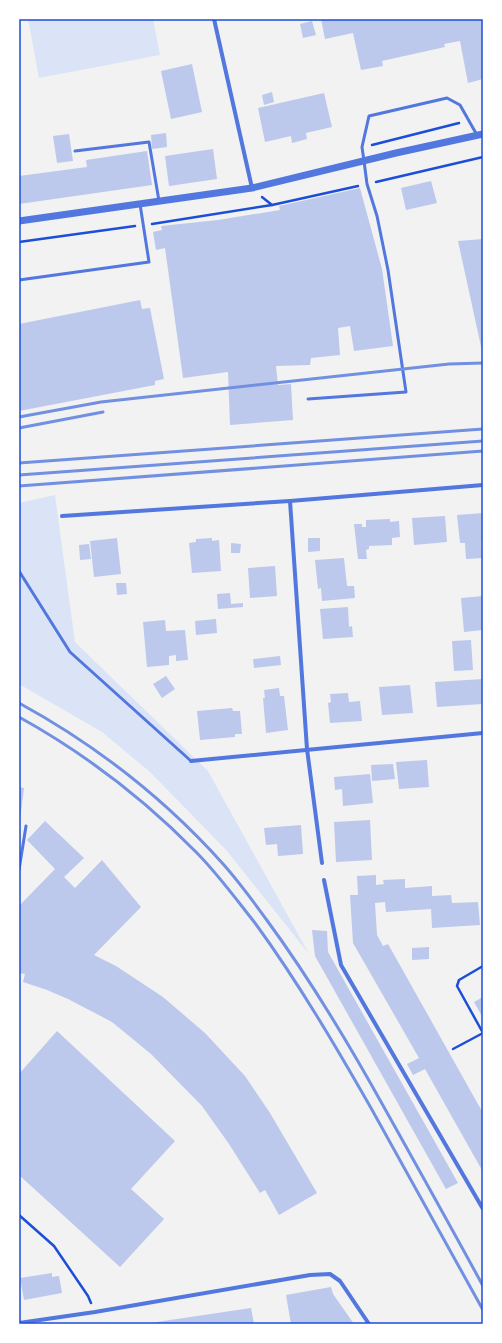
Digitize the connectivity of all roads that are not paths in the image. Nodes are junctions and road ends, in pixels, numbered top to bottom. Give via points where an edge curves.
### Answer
1 (214, 19) edge
2 (480, 135) edge
3 (75, 151) dead end
4 (364, 161) junction
5 (252, 188) junction
6 (159, 201) junction
7 (140, 204) junction
8 (19, 221) edge
9 (19, 280) edge
10 (308, 399) dead end
11 (483, 485) edge
12 (290, 501) junction
13 (62, 516) dead end
14 (19, 571) edge
15 (483, 733) edge
16 (307, 749) junction
17 (191, 761) joint
18 (26, 826) dead end
19 (322, 863) dead end
20 (19, 870) edge
21 (324, 880) dead end
22 (483, 1210) edge
23 (19, 1324) edge
24 (369, 1324) edge

1 - 5 street
2 - 4 street
2 - 4 lane via 460,105 447,98 369,116 362,147
3 - 6 lane via 149,142
4 - 5 street
4 - 10 lane via 367,184 377,216 388,270 406,392
5 - 6 street
6 - 7 street
7 - 8 street
7 - 9 lane via 149,262
11 - 12 street
12 - 13 street
12 - 16 street
14 - 17 lane via 70,652
15 - 16 street
16 - 17 street
16 - 19 street
18 - 20 lane
21 - 22 street via 341,965
23 - 24 street via 310,1275 330,1274 340,1281

